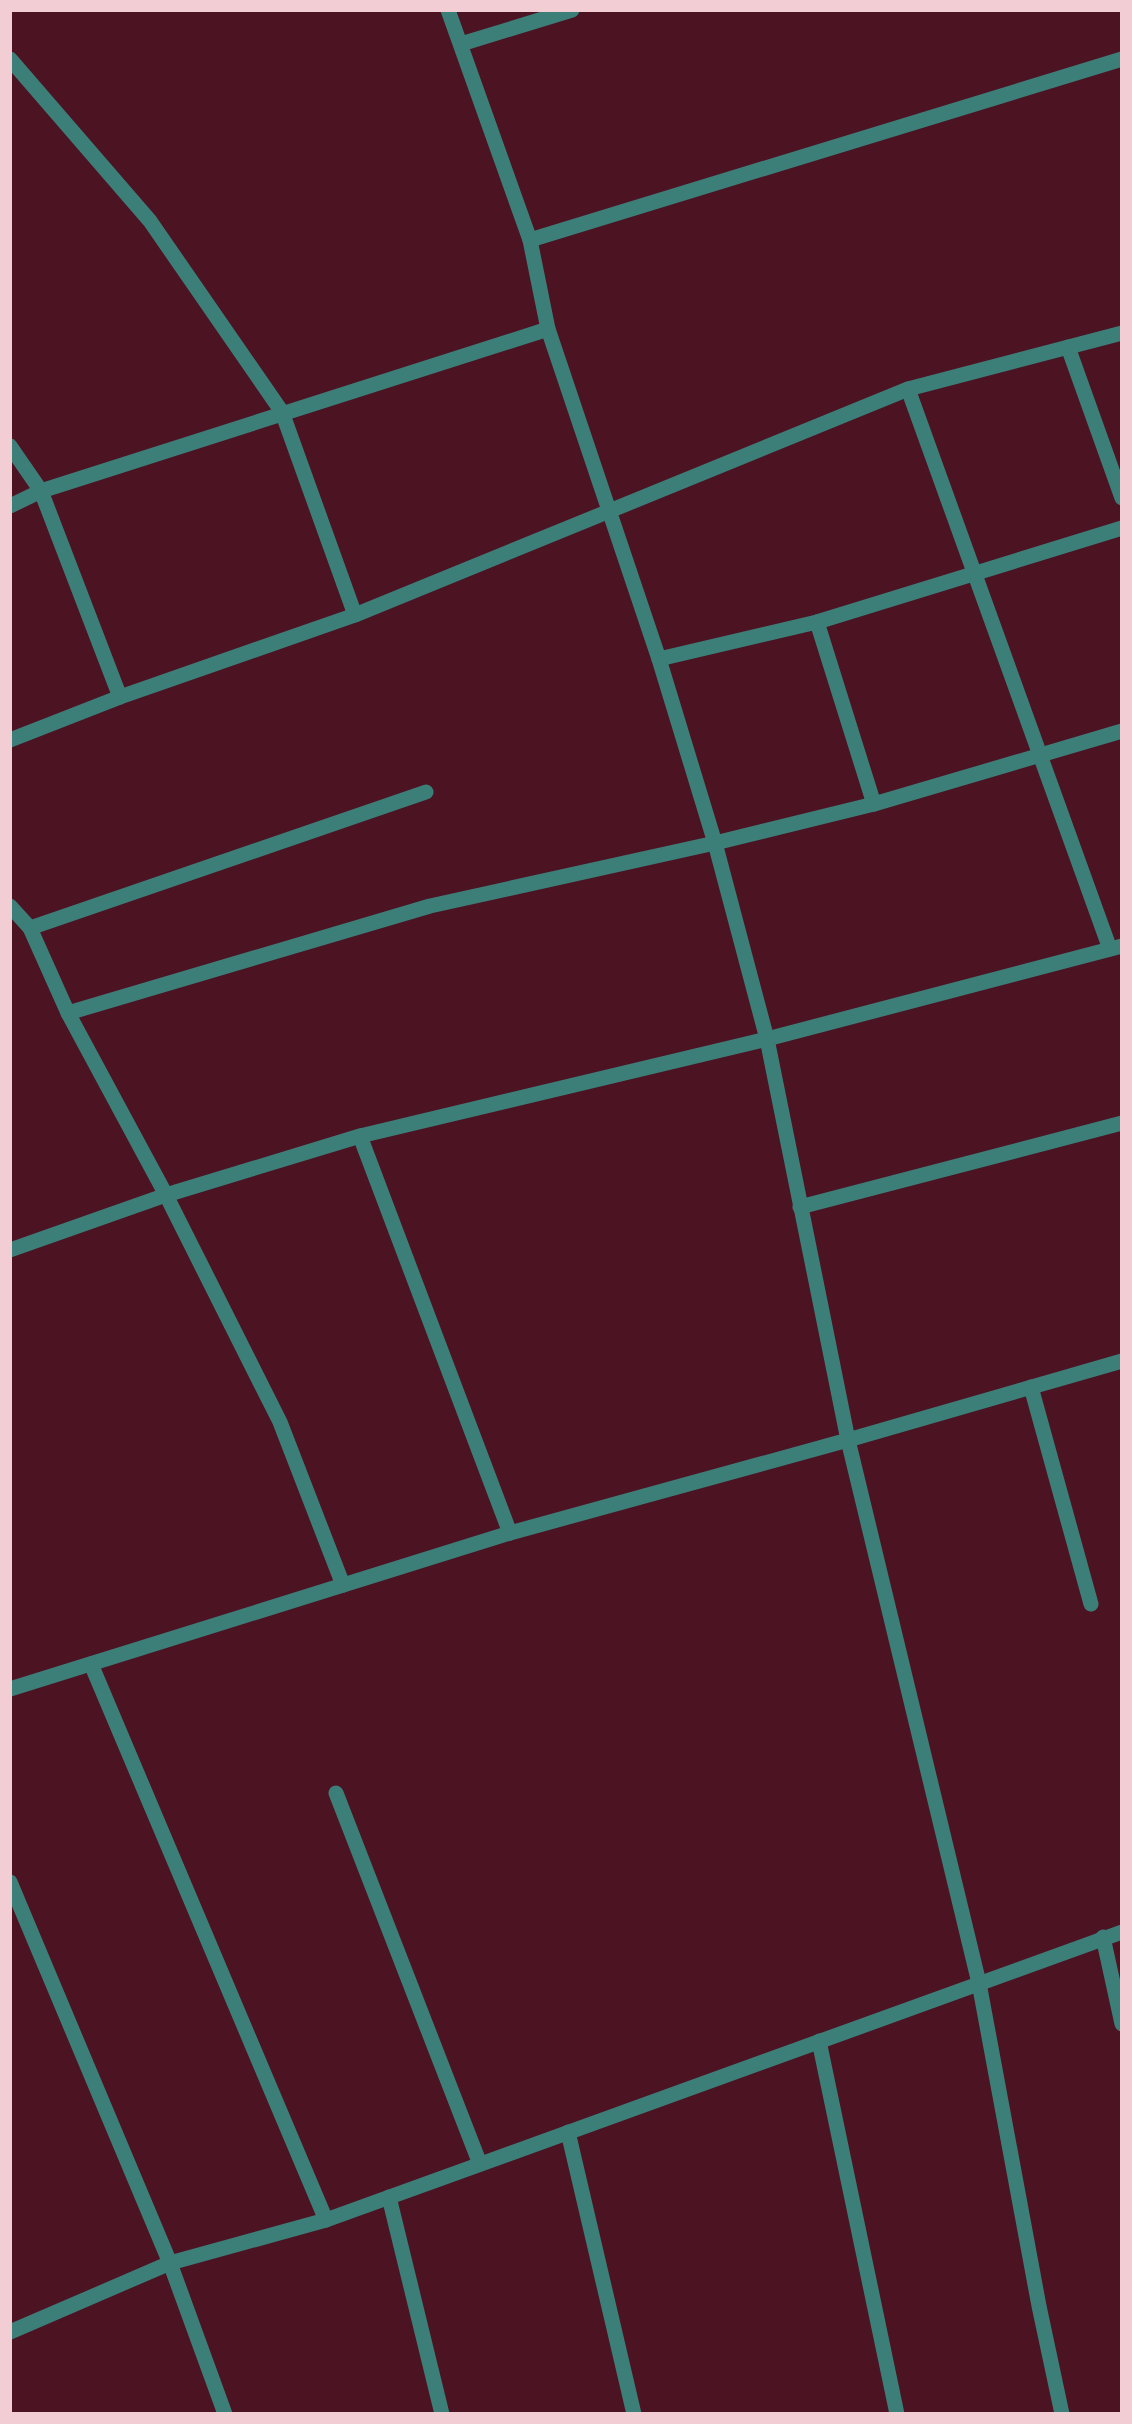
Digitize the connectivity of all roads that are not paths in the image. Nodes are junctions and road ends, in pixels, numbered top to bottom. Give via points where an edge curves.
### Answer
1 (448, 10) edge
2 (572, 10) edge
3 (461, 44) junction
4 (10, 59) edge
5 (1122, 59) edge
6 (530, 240) junction
7 (548, 328) junction
8 (1122, 333) edge
9 (1068, 347) junction
10 (908, 389) junction
11 (282, 412) junction
12 (10, 446) edge
13 (41, 491) junction
14 (1122, 498) edge
15 (10, 506) edge
16 (609, 511) junction
17 (1122, 528) edge
18 (974, 573) junction
19 (355, 615) junction
20 (816, 622) junction
21 (659, 659) junction
22 (120, 697) junction
23 (1122, 731) edge
24 (10, 740) edge
25 (1039, 755) junction
26 (426, 792) dead end
27 (874, 804) junction
28 (715, 843) junction
29 (10, 906) edge
30 (30, 928) junction
31 (1116, 947) edge
32 (68, 1013) junction
33 (766, 1039) junction
34 (1122, 1123) edge
35 (360, 1136) junction
36 (166, 1196) junction
37 (800, 1207) junction
38 (10, 1250) edge
39 (1122, 1361) edge
40 (1030, 1387) junction
41 (848, 1440) junction
42 (510, 1533) junction
43 (343, 1585) junction
44 (1090, 1604) dead end
45 (92, 1664) junction
46 (10, 1689) edge
47 (336, 1793) dead end
48 (10, 1882) edge
49 (1122, 1932) edge
50 (1103, 1937) junction
51 (979, 1983) junction
52 (1122, 2024) edge
53 (819, 2041) junction
54 (568, 2132) junction
55 (480, 2164) junction
56 (389, 2197) junction
57 (326, 2220) junction
58 (170, 2263) junction
59 (10, 2332) edge
60 (225, 2414) edge
61 (442, 2414) edge
62 (634, 2414) edge
63 (897, 2414) edge
64 (1062, 2414) edge

1 - 3 street
2 - 3 street
3 - 6 street
4 - 11 street via 150,221
5 - 6 street
6 - 7 street
7 - 11 street
7 - 16 street
8 - 9 street
9 - 10 street
9 - 14 street
10 - 16 street
10 - 18 street
11 - 13 street
11 - 19 street
12 - 13 street
13 - 15 street
13 - 22 street
16 - 19 street
16 - 21 street
17 - 18 street
18 - 20 street
18 - 25 street
19 - 22 street
20 - 21 street
20 - 27 street
21 - 28 street
22 - 24 street
23 - 25 street
25 - 27 street
25 - 31 street
26 - 30 street
27 - 28 street
28 - 32 street via 430,906
28 - 33 street
29 - 30 street
30 - 32 street
31 - 33 street
32 - 36 street
33 - 35 street
33 - 37 street
34 - 37 street
35 - 36 street
35 - 42 street
36 - 38 street
36 - 43 street via 280,1422
37 - 41 street
39 - 40 street
40 - 41 street
40 - 44 street
41 - 42 street
41 - 51 street
42 - 43 street
43 - 45 street
45 - 46 street
45 - 57 street
47 - 55 street
48 - 58 street
49 - 50 street
50 - 51 street
50 - 52 street
51 - 53 street
51 - 64 street
53 - 54 street
53 - 63 street
54 - 55 street
54 - 62 street
55 - 56 street
56 - 57 street
56 - 61 street
57 - 58 street
58 - 59 street
58 - 60 street

